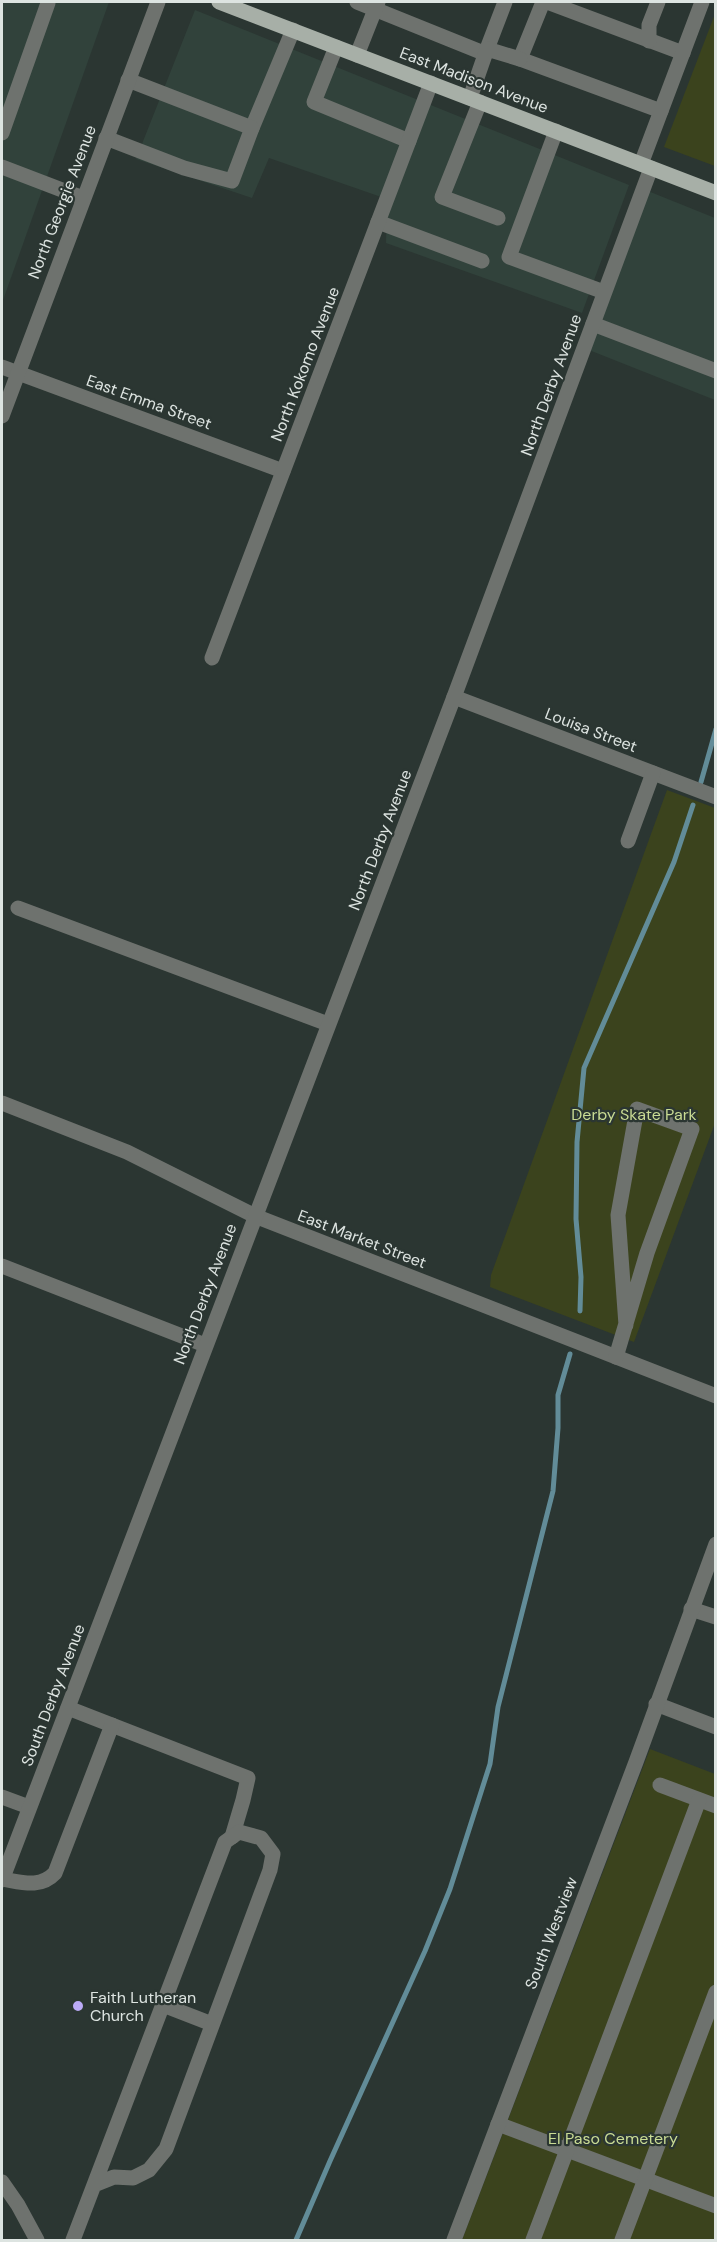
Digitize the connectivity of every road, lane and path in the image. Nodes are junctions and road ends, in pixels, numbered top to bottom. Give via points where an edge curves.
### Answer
1 (47, 2) edge
2 (158, 2) edge
3 (219, 2) edge
4 (357, 2) edge
5 (505, 2) edge
6 (545, 2) edge
7 (658, 2) edge
8 (702, 2) edge
9 (377, 5) edge
10 (292, 30) junction
11 (649, 41) junction
12 (336, 47) junction
13 (487, 48) junction
14 (683, 53) junction
15 (357, 55) junction
16 (520, 59) junction
17 (128, 80) junction
18 (431, 83) junction
19 (475, 100) junction
20 (661, 111) junction
21 (252, 128) junction
22 (556, 132) junction
23 (2, 133) edge
24 (106, 138) junction
25 (409, 141) junction
26 (646, 166) junction
27 (2, 167) edge
28 (716, 193) edge
29 (83, 198) junction
30 (498, 218) dead end
31 (378, 222) junction
32 (482, 261) dead end
33 (604, 292) junction
34 (593, 324) junction
35 (2, 367) edge
36 (716, 371) edge
37 (18, 373) junction
38 (2, 416) edge
39 (283, 471) junction
40 (212, 658) dead end
41 (454, 697) junction
42 (653, 773) junction
43 (716, 797) edge
44 (628, 842) dead end
45 (18, 908) dead end
46 (328, 1024) junction
47 (2, 1103) edge
48 (255, 1216) junction
49 (2, 1266) edge
50 (626, 1325) junction
51 (205, 1345) junction
52 (616, 1358) junction
53 (716, 1396) edge
54 (137, 1523) joint
55 (716, 1544) edge
56 (691, 1610) junction
57 (716, 1617) edge
58 (656, 1704) junction
59 (68, 1708) junction
60 (112, 1725) junction
61 (716, 1727) edge
62 (660, 1785) dead end
63 (2, 1797) edge
64 (699, 1800) junction
65 (716, 1806) edge
66 (29, 1807) junction
67 (232, 1837) junction
68 (2, 1879) edge
69 (716, 1992) edge
70 (163, 2005) junction
71 (212, 2024) junction
72 (498, 2124) junction
73 (567, 2150) junction
74 (645, 2180) junction
75 (2, 2182) edge
76 (94, 2185) junction
77 (716, 2206) edge
78 (37, 2241) edge
79 (73, 2241) edge
80 (454, 2241) edge
81 (533, 2241) edge
82 (622, 2241) edge

1 - 23 street
2 - 17 street, North Georgie Avenue
3 - 10 main road, East Madison Avenue
4 - 9 street
5 - 13 street
6 - 11 street
6 - 16 street
7 - 11 street via 649,25
8 - 14 street, North Derby Avenue
9 - 13 street via 481,52
9 - 15 street
10 - 12 main road, East Madison Avenue
10 - 21 street
11 - 14 street
12 - 15 main road, East Madison Avenue
12 - 25 street via 314,102
13 - 16 street
13 - 19 street
14 - 20 street, North Derby Avenue
15 - 18 main road, East Madison Avenue
16 - 20 street
17 - 21 street
17 - 24 street, North Georgie Avenue
18 - 19 main road, East Madison Avenue
18 - 25 street, North Kokomo Avenue
19 - 22 main road, East Madison Avenue
19 - 30 street via 442,197
20 - 26 street, North Derby Avenue
21 - 24 street via 232,181 184,168
22 - 26 main road, East Madison Avenue
22 - 33 street via 509,257
24 - 29 street, North Georgie Avenue
25 - 31 street, North Kokomo Avenue
26 - 28 main road, East Madison Avenue
26 - 33 street, North Derby Avenue
27 - 29 street
29 - 37 street, North Georgie Avenue
31 - 32 street
31 - 39 street, North Kokomo Avenue
33 - 34 street, North Derby Avenue
34 - 36 street
34 - 41 street, North Derby Avenue
35 - 37 street, East Emma Street
37 - 38 street, North Georgie Avenue
37 - 39 street, East Emma Street
39 - 40 street, North Kokomo Avenue
41 - 42 street, Louisa Street
41 - 46 street, North Derby Avenue
42 - 43 street, Louisa Street
42 - 44 street
45 - 46 street
46 - 48 street, North Derby Avenue
47 - 48 street, East Market Street via 127,1152
48 - 51 street, North Derby Avenue
48 - 52 street, East Market Street
49 - 51 street
50 - 50 street via 692,1130 637,1109 618,1215
50 - 52 street
51 - 54 street, North Derby Avenue
52 - 53 street, East Market Street
54 - 59 street, South Derby Avenue
55 - 56 street, South Westview
56 - 57 street
56 - 58 street, South Westview
58 - 61 street
58 - 72 street, South Westview
59 - 60 street
59 - 66 street, South Derby Avenue
60 - 67 street via 248,1778
60 - 68 street via 55,1873 48,1880 33,1884
62 - 64 street
63 - 66 street
64 - 65 street
64 - 73 street
66 - 68 street, South Derby Avenue
67 - 70 street via 225,1842
67 - 71 street via 239,1832 261,1838 273,1854
69 - 74 street
70 - 71 street
70 - 76 street
71 - 76 street via 165,2149 150,2170 133,2178 114,2177
72 - 73 street
72 - 80 street, South Westview
73 - 74 street
73 - 81 street
74 - 77 street
74 - 82 street
75 - 78 street
76 - 79 street

